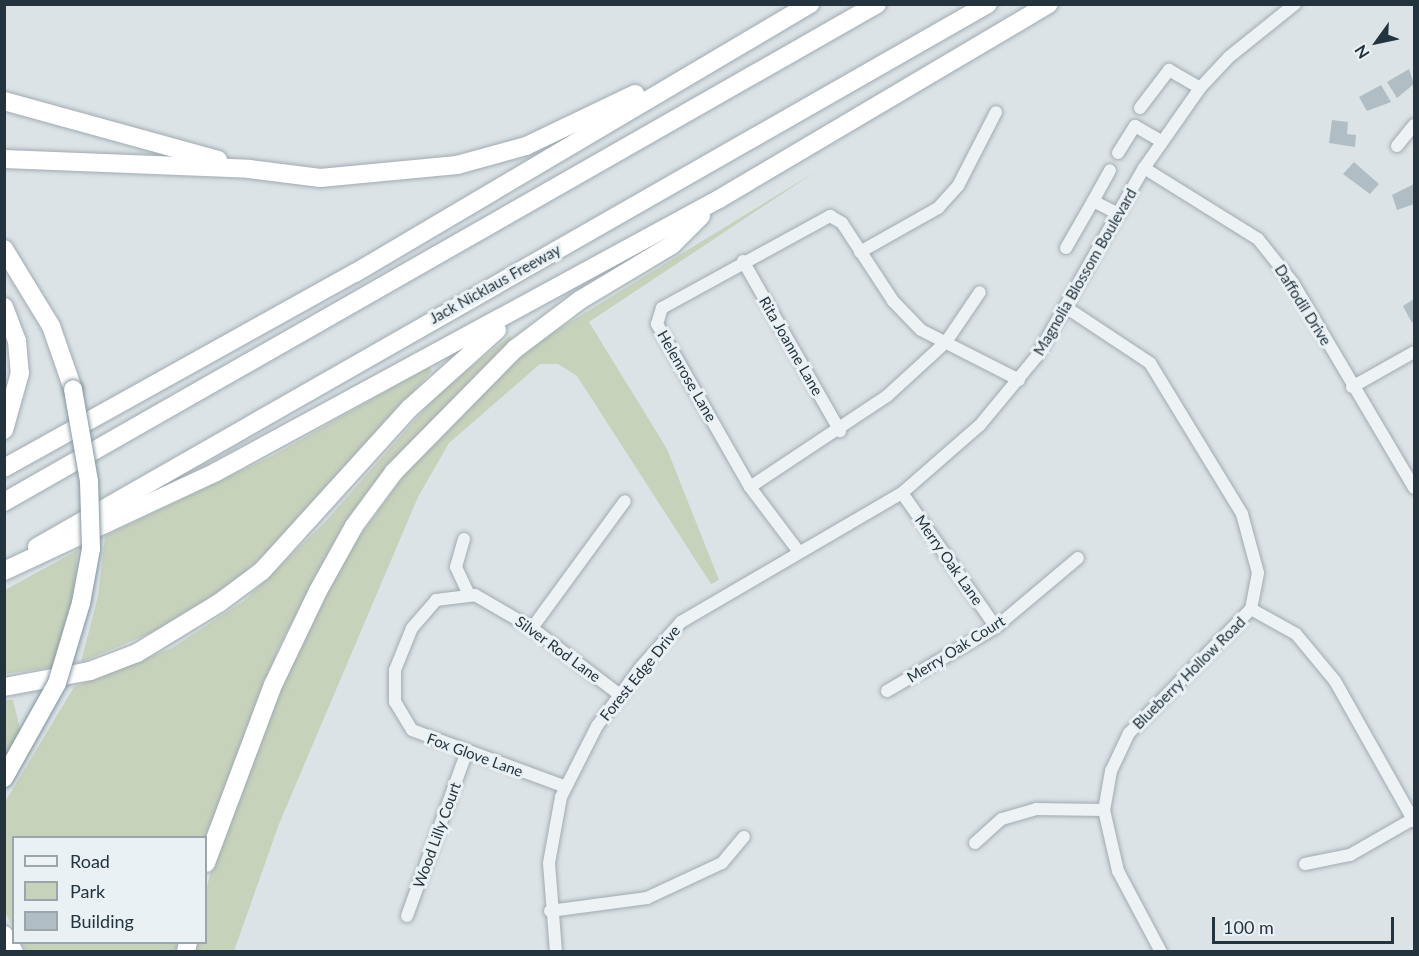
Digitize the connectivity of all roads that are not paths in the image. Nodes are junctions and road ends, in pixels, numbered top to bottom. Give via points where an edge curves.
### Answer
1 (804, 4) edge
2 (810, 4) edge
3 (877, 4) edge
4 (988, 4) edge
5 (1049, 4) edge
6 (1295, 4) edge
7 (1200, 88) junction
8 (4, 101) edge
9 (1140, 108) dead end
10 (996, 112) dead end
11 (1414, 125) edge
12 (1161, 141) junction
13 (1397, 146) dead end
14 (1118, 153) dead end
15 (4, 159) edge
16 (1144, 168) junction
17 (249, 169) junction
18 (1110, 170) dead end
19 (719, 199) junction
20 (1093, 201) junction
21 (1119, 214) junction
22 (1066, 248) dead end
23 (4, 249) edge
24 (860, 252) junction
25 (743, 261) junction
26 (559, 285) junction
27 (980, 292) dead end
28 (4, 307) edge
29 (1067, 308) junction
30 (946, 342) junction
31 (1414, 352) edge
32 (1019, 380) junction
33 (1352, 387) junction
34 (4, 430) edge
35 (840, 431) junction
36 (4, 468) edge
37 (750, 487) junction
38 (1414, 488) edge
39 (902, 493) junction
40 (625, 501) dead end
41 (4, 502) edge
42 (464, 539) dead end
43 (799, 552) junction
44 (1078, 558) dead end
45 (4, 568) edge
46 (730, 591) joint
47 (469, 595) junction
48 (1251, 609) junction
49 (996, 627) junction
50 (532, 628) junction
51 (4, 687) edge
52 (886, 691) dead end
53 (620, 695) junction
54 (466, 754) junction
55 (4, 778) edge
56 (566, 787) junction
57 (1104, 810) junction
58 (1414, 820) edge
59 (744, 837) dead end
60 (975, 843) dead end
61 (207, 860) edge
62 (1305, 864) dead end
63 (550, 911) junction
64 (407, 916) dead end
65 (4, 935) edge
66 (1156, 950) edge
67 (14, 951) edge
68 (556, 951) edge

1 - 17 highway via 526,146 457,165 320,178
2 - 36 highway via 355,273
3 - 41 highway
4 - 45 highway, Jack Nicklaus Freeway
5 - 19 highway
6 - 7 street, Magnolia Blossom Boulevard via 1229,57
7 - 9 street via 1169,70
7 - 12 street, Magnolia Blossom Boulevard
8 - 17 highway
10 - 24 street via 958,186 938,208
11 - 13 street
12 - 14 street via 1135,126
12 - 16 street, Magnolia Blossom Boulevard
15 - 17 highway
16 - 21 street, Magnolia Blossom Boulevard
16 - 33 street, Daffodil Drive via 1258,239 1293,283
18 - 20 street
19 - 26 highway
19 - 61 highway via 672,244 580,300 515,349 394,472 354,526 318,591 273,686
20 - 21 street
20 - 22 street
21 - 29 street, Magnolia Blossom Boulevard
23 - 55 highway, bridge via 51,326 73,389 90,481 91,549 81,603 57,683
24 - 25 street, Helenrose Lane via 842,223 822,217
24 - 30 street, Helenrose Lane via 893,301 921,330
25 - 35 street, Rita Joanne Lane
25 - 37 street, Helenrose Lane via 662,308 656,318
26 - 45 highway via 216,472
26 - 51 highway via 476,345 410,408 262,572 137,653 90,671
27 - 30 street
28 - 34 highway via 17,341 20,373
29 - 32 street, Magnolia Blossom Boulevard
29 - 48 street, Blueberry Hollow Road via 1150,363 1172,396 1242,514 1258,573
30 - 32 street, Helenrose Lane
30 - 35 street
31 - 33 street
32 - 39 street, Magnolia Blossom Boulevard via 980,425
33 - 38 street, Daffodil Drive
35 - 37 street
37 - 43 street, Helenrose Lane
39 - 43 street, Magnolia Blossom Boulevard
39 - 49 street, Merry Oak Lane
40 - 50 street
42 - 47 street via 456,567
43 - 46 street, Magnolia Blossom Boulevard
44 - 49 street, Merry Oak Court
46 - 53 street, Forest Edge Drive via 681,622
47 - 50 street, Silver Rod Lane
47 - 54 street, Fox Glove Lane via 436,600 422,612 395,670 395,702 412,730
48 - 57 street, Blueberry Hollow Road via 1129,733 1111,771
48 - 58 street via 1296,634 1335,681
49 - 52 street, Merry Oak Court
50 - 53 street, Silver Rod Lane
53 - 56 street, Forest Edge Drive via 597,726
54 - 56 street, Fox Glove Lane
54 - 64 street, Wood Lilly Court
56 - 63 street, Forest Edge Drive via 549,863
57 - 60 street via 1036,809 1002,819
57 - 66 street, Blueberry Hollow Road via 1118,871
58 - 62 street via 1350,855
59 - 63 street via 722,863 647,898
63 - 68 street, Forest Edge Drive
65 - 67 highway

